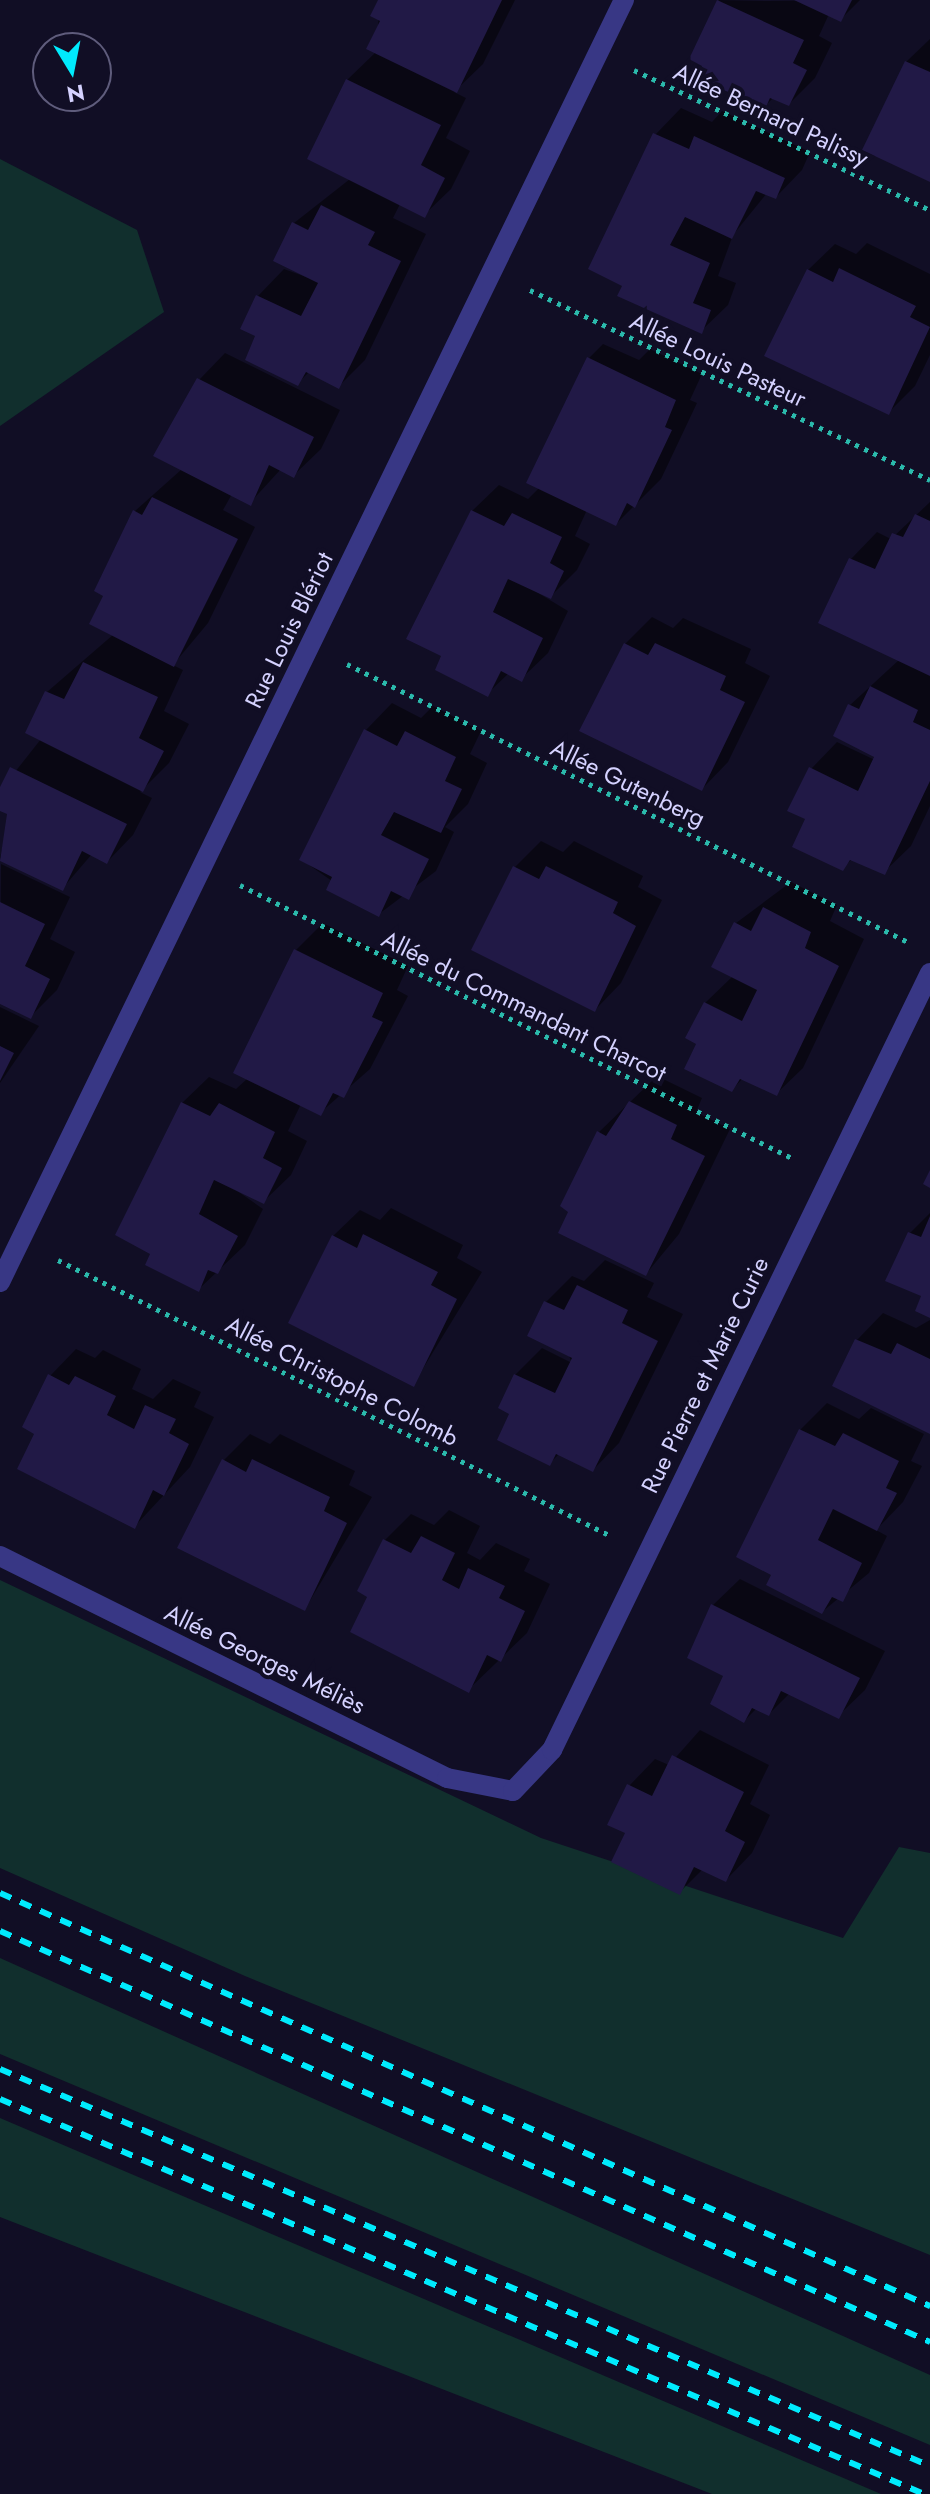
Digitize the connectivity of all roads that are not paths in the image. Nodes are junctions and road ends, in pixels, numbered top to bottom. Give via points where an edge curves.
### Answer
1 (624, 0) edge
2 (930, 973) edge
3 (0, 1282) edge
4 (0, 1556) edge
5 (513, 1791) joint

1 - 3 street, Rue Louis Blériot
2 - 5 street, Rue Pierre et Marie Curie via 552,1750
4 - 5 street, Allée Georges Méliès via 447,1778

